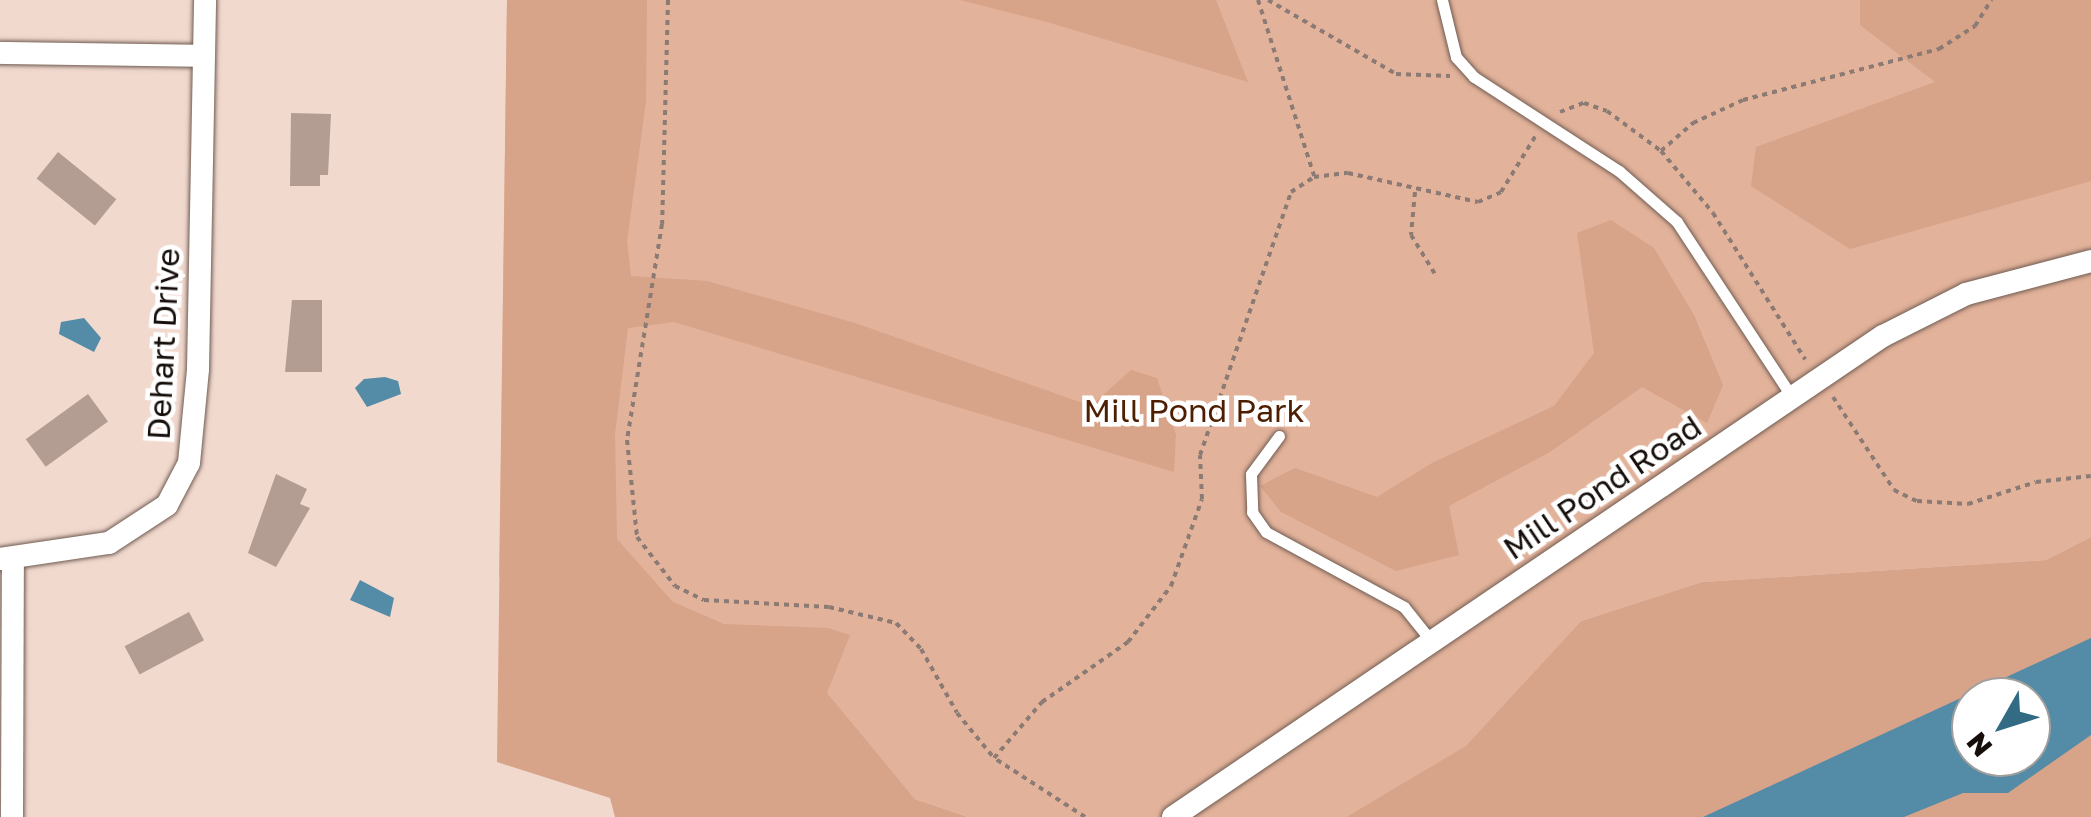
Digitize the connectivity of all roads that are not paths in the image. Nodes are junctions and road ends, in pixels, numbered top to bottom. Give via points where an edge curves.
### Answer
1 (205, 0) edge
2 (1442, 0) edge
3 (0, 53) edge
4 (204, 56) junction
5 (2091, 261) edge
6 (1792, 397) junction
7 (1279, 436) dead end
8 (6, 560) edge
9 (1432, 642) junction
10 (12, 817) edge
11 (1172, 817) edge

1 - 4 street, Dehart Drive
2 - 6 lane via 1456,56 1474,77 1619,171 1676,222
3 - 4 street
4 - 8 street, Dehart Drive via 198,369 189,463 151,521 109,543
5 - 6 street, Mill Pond Road via 2002,282 1925,312
6 - 9 street, Mill Pond Road
7 - 9 lane via 1251,474 1252,512 1266,532 1404,607
8 - 10 street
9 - 11 street, Mill Pond Road

